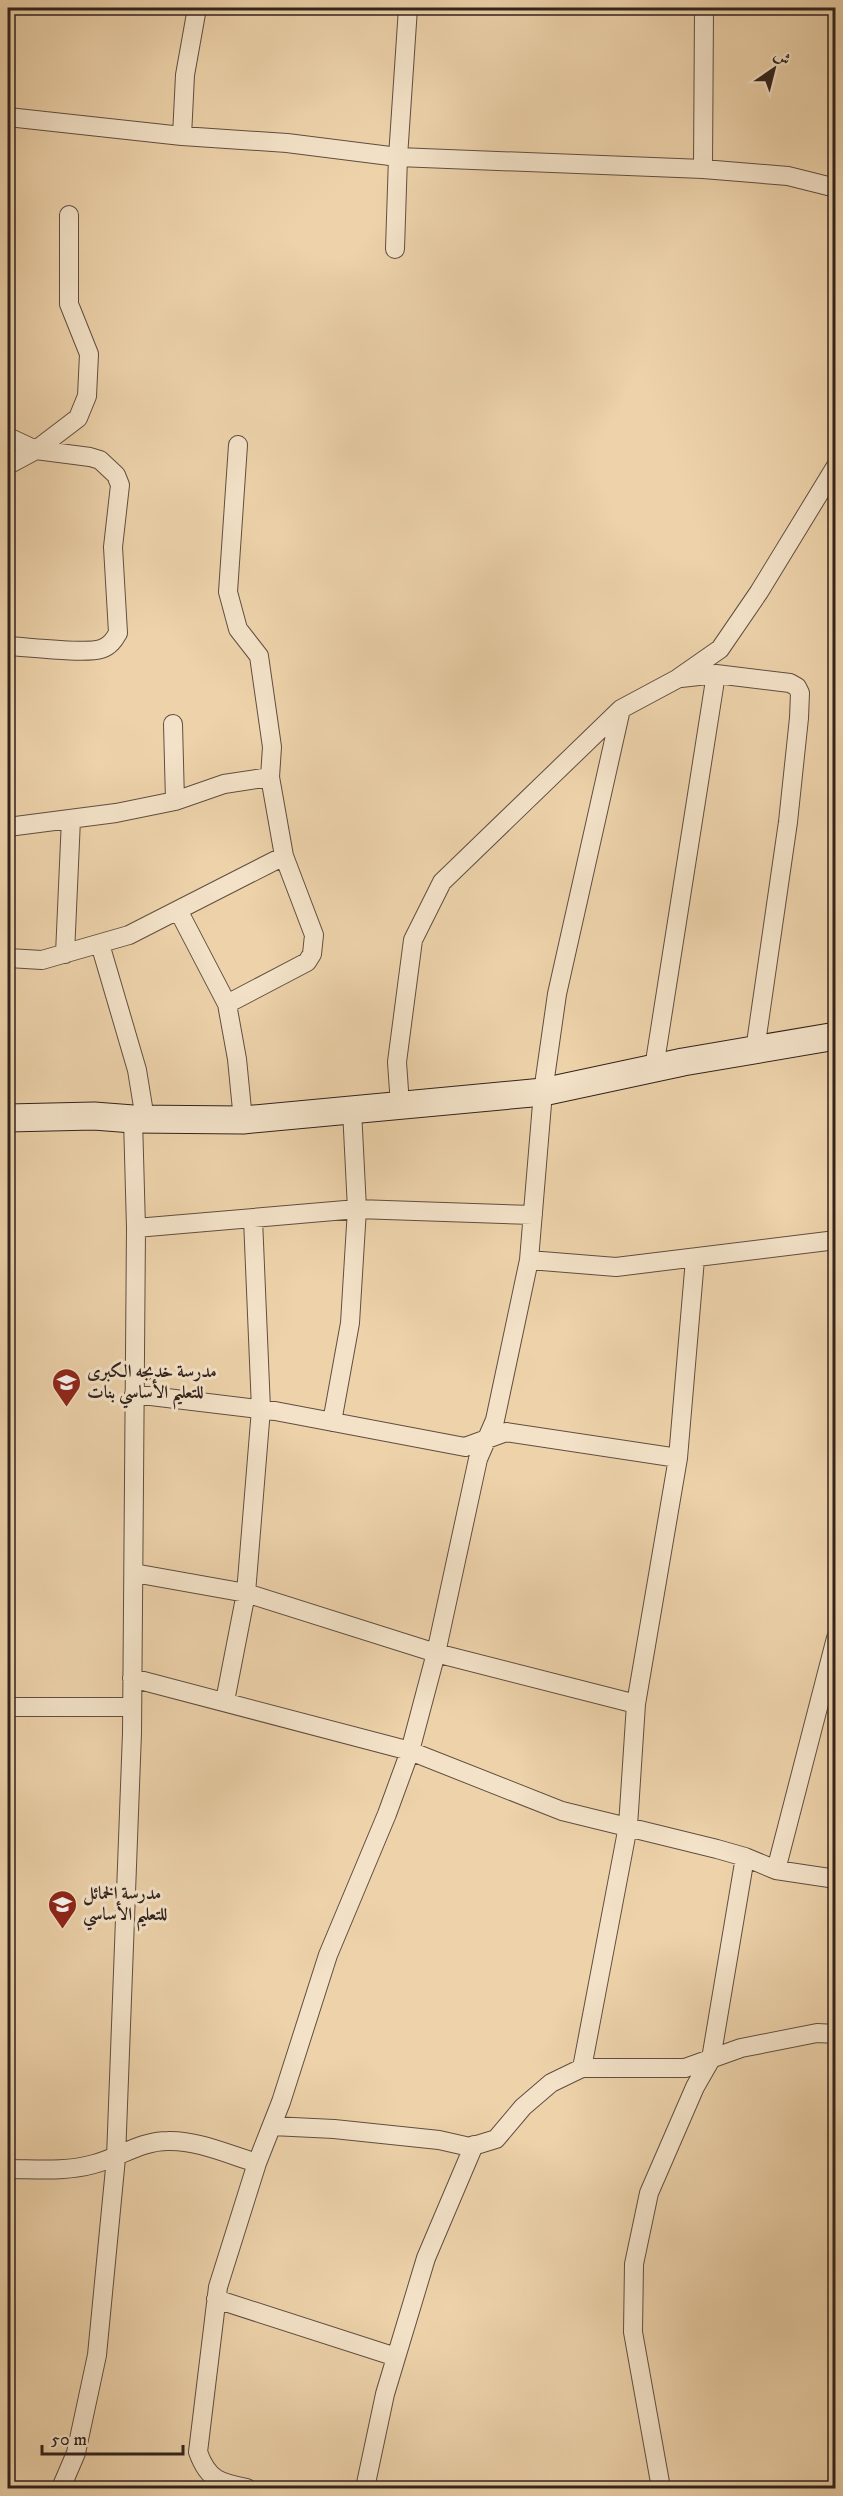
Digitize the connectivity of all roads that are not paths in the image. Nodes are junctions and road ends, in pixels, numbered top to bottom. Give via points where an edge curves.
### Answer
1 (196, 8) edge
2 (408, 8) edge
3 (704, 8) edge
4 (8, 117) edge
5 (182, 136) junction
6 (398, 157) junction
7 (703, 169) junction
8 (836, 188) edge
9 (69, 215) dead end
10 (395, 249) dead end
11 (8, 437) edge
12 (238, 445) dead end
13 (36, 450) junction
14 (8, 465) edge
15 (836, 466) edge
16 (8, 646) edge
17 (716, 674) junction
18 (676, 679) junction
19 (621, 709) junction
20 (173, 724) dead end
21 (270, 777) junction
22 (175, 801) junction
23 (71, 819) junction
24 (8, 827) edge
25 (284, 856) junction
26 (178, 910) junction
27 (99, 944) junction
28 (65, 954) junction
29 (8, 958) edge
30 (227, 1004) junction
31 (836, 1036) edge
32 (755, 1050) junction
33 (654, 1068) junction
34 (543, 1092) junction
35 (400, 1105) junction
36 (352, 1110) junction
37 (8, 1118) edge
38 (139, 1119) junction
39 (243, 1120) junction
40 (357, 1209) junction
41 (533, 1215) junction
42 (253, 1219) junction
43 (136, 1228) junction
44 (836, 1240) edge
45 (695, 1259) junction
46 (529, 1260) junction
47 (134, 1394) junction
48 (261, 1409) junction
49 (332, 1422) junction
50 (487, 1439) junction
51 (678, 1458) junction
52 (134, 1573) junction
53 (246, 1593) junction
54 (836, 1638) edge
55 (436, 1653) junction
56 (132, 1678) junction
57 (225, 1701) junction
58 (636, 1704) junction
59 (8, 1707) edge
60 (132, 1707) junction
61 (410, 1751) junction
62 (628, 1826) junction
63 (745, 1857) junction
64 (776, 1870) junction
65 (836, 1879) edge
66 (836, 2034) edge
67 (711, 2059) junction
68 (582, 2068) junction
69 (272, 2126) junction
70 (474, 2145) junction
71 (116, 2158) junction
72 (257, 2163) junction
73 (8, 2169) edge
74 (216, 2299) junction
75 (396, 2357) junction
76 (61, 2488) edge
77 (247, 2488) edge
78 (365, 2488) edge
79 (661, 2488) edge

1 - 5 street via 185,75
2 - 6 street
3 - 7 street
4 - 5 street
5 - 6 street via 287,143
6 - 7 street
6 - 10 street
7 - 8 street via 788,176
9 - 13 street via 69,304 89,354 87,396 78,418
11 - 13 street
12 - 21 street via 228,592 238,629 259,656 272,747
13 - 14 street
13 - 16 street via 100,460 116,475 120,485 113,547 118,633 108,646 92,650
15 - 18 street via 720,649
17 - 18 street
17 - 32 street via 790,683 800,693 788,822
17 - 33 street
18 - 19 street
19 - 34 street via 557,994
19 - 35 street via 442,882 413,940 397,1062
20 - 22 street
21 - 22 street via 224,784
21 - 25 street
22 - 23 street
23 - 24 street
23 - 28 street
25 - 26 street
25 - 30 street via 314,935 312,954 307,962
26 - 27 street via 129,935
26 - 30 street
27 - 28 street
27 - 38 street via 137,1070
28 - 29 street via 42,960
30 - 39 street
31 - 32 street
32 - 33 street
33 - 34 street
34 - 35 street
34 - 41 street
35 - 36 street
36 - 39 street
36 - 40 street
37 - 38 street
38 - 39 street
38 - 43 street
40 - 41 street
40 - 42 street
40 - 49 street via 350,1323
41 - 46 street
42 - 43 street
42 - 48 street
43 - 47 street
44 - 45 street
45 - 46 street via 616,1267
45 - 51 street
46 - 50 street via 495,1420
47 - 48 street
47 - 52 street
48 - 49 street
48 - 53 street
49 - 50 street via 465,1447
50 - 51 street via 506,1432
50 - 55 street via 478,1459
51 - 58 street
52 - 53 street
52 - 56 street
53 - 55 street
53 - 57 street
54 - 64 street
55 - 58 street
55 - 61 street
56 - 57 street
56 - 60 street
57 - 61 street
58 - 62 street
59 - 60 street
60 - 71 street
61 - 62 street via 562,1811
61 - 69 street via 328,1955
62 - 63 street
62 - 68 street
63 - 64 street
63 - 67 street
64 - 65 street
66 - 67 street via 817,2033 741,2048
67 - 68 street via 685,2068
67 - 79 street via 650,2193 634,2264 633,2332
68 - 70 street via 551,2083 523,2107 496,2139
69 - 70 street
69 - 72 street
70 - 75 street via 426,2258
71 - 72 street via 141,2145 169,2141
71 - 73 street via 68,2169
71 - 76 street via 97,2355 75,2453
72 - 74 street
74 - 75 street
74 - 77 street via 198,2452 205,2470 222,2483
75 - 78 street

